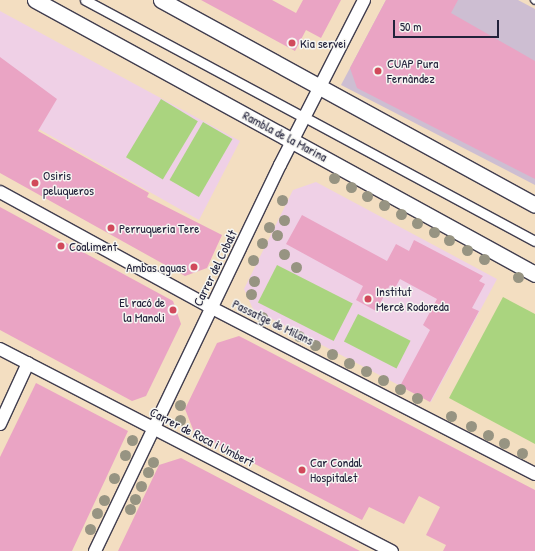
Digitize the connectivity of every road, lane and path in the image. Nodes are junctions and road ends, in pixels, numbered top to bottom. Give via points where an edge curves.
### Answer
1 (35, 0) edge
2 (85, 0) edge
3 (161, 0) edge
4 (364, 0) edge
5 (319, 87) junction
6 (298, 114) dead end
7 (310, 120) dead end
8 (292, 140) junction
9 (0, 192) edge
10 (535, 205) edge
11 (535, 241) edge
12 (535, 274) edge
13 (212, 308) junction
14 (0, 349) edge
15 (28, 363) junction
16 (0, 424) edge
17 (153, 428) junction
18 (535, 474) edge
19 (95, 551) edge
20 (392, 551) edge

1 - 8 street, Rambla de la Marina
2 - 6 street, Rambla de la Marina
3 - 5 street
4 - 5 street, Carrer del Cobalt
5 - 8 street, Carrer del Cobalt
5 - 10 street
7 - 11 street, Rambla de la Marina
8 - 12 street, Rambla de la Marina
8 - 13 street, Carrer del Cobalt
9 - 13 street, Passatge de Milans
13 - 17 street, Carrer del Cobalt
13 - 18 street, Passatge de Milans
14 - 15 street, Carrer de Roca i Umbert
15 - 16 street
15 - 17 street, Carrer de Roca i Umbert
17 - 19 street, Carrer del Cobalt
17 - 20 street, Carrer de Roca i Umbert

